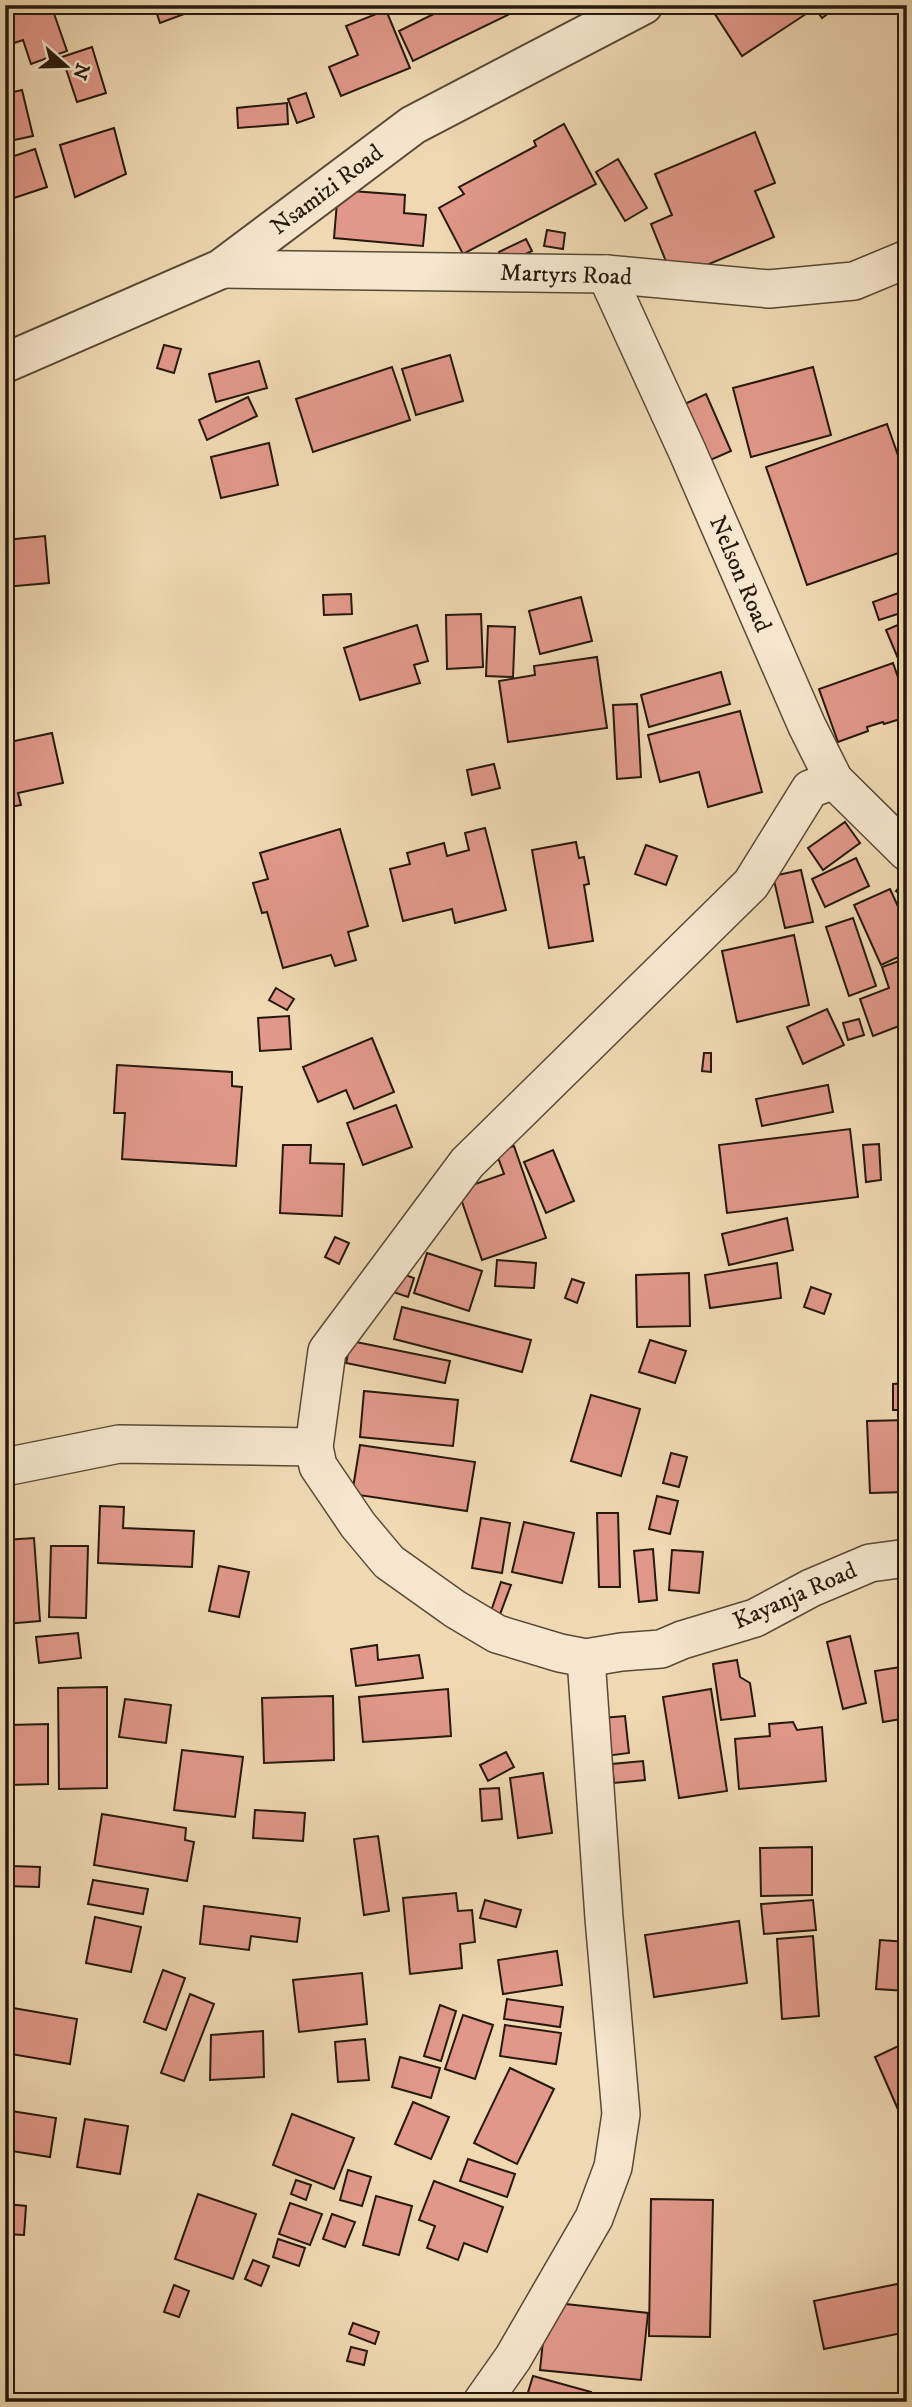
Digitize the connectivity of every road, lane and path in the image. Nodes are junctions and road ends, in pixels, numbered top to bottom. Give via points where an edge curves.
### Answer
1 (643, 5) edge
2 (907, 259) edge
3 (221, 269) junction
4 (606, 274) junction
5 (5, 363) edge
6 (834, 780) junction
7 (907, 852) edge
8 (314, 1447) junction
9 (5, 1467) edge
10 (907, 1558) edge
11 (586, 1658) junction
12 (482, 2402) edge

1 - 3 street, Nsamizi Road via 413,125
2 - 4 street, Martyrs Road via 854,281 769,289
3 - 4 street, Martyrs Road
3 - 5 street, Nsamizi Road
4 - 6 street, Nelson Road
6 - 7 street, Nelson Road
6 - 8 street via 810,789 751,884 467,1163 327,1351
8 - 9 street via 119,1444
8 - 11 street, Kayanja Road via 318,1466 389,1562 497,1634
10 - 11 street, Kayanja Road via 870,1563 755,1618 661,1649
11 - 12 street via 621,2114 613,2167 594,2218 513,2358

